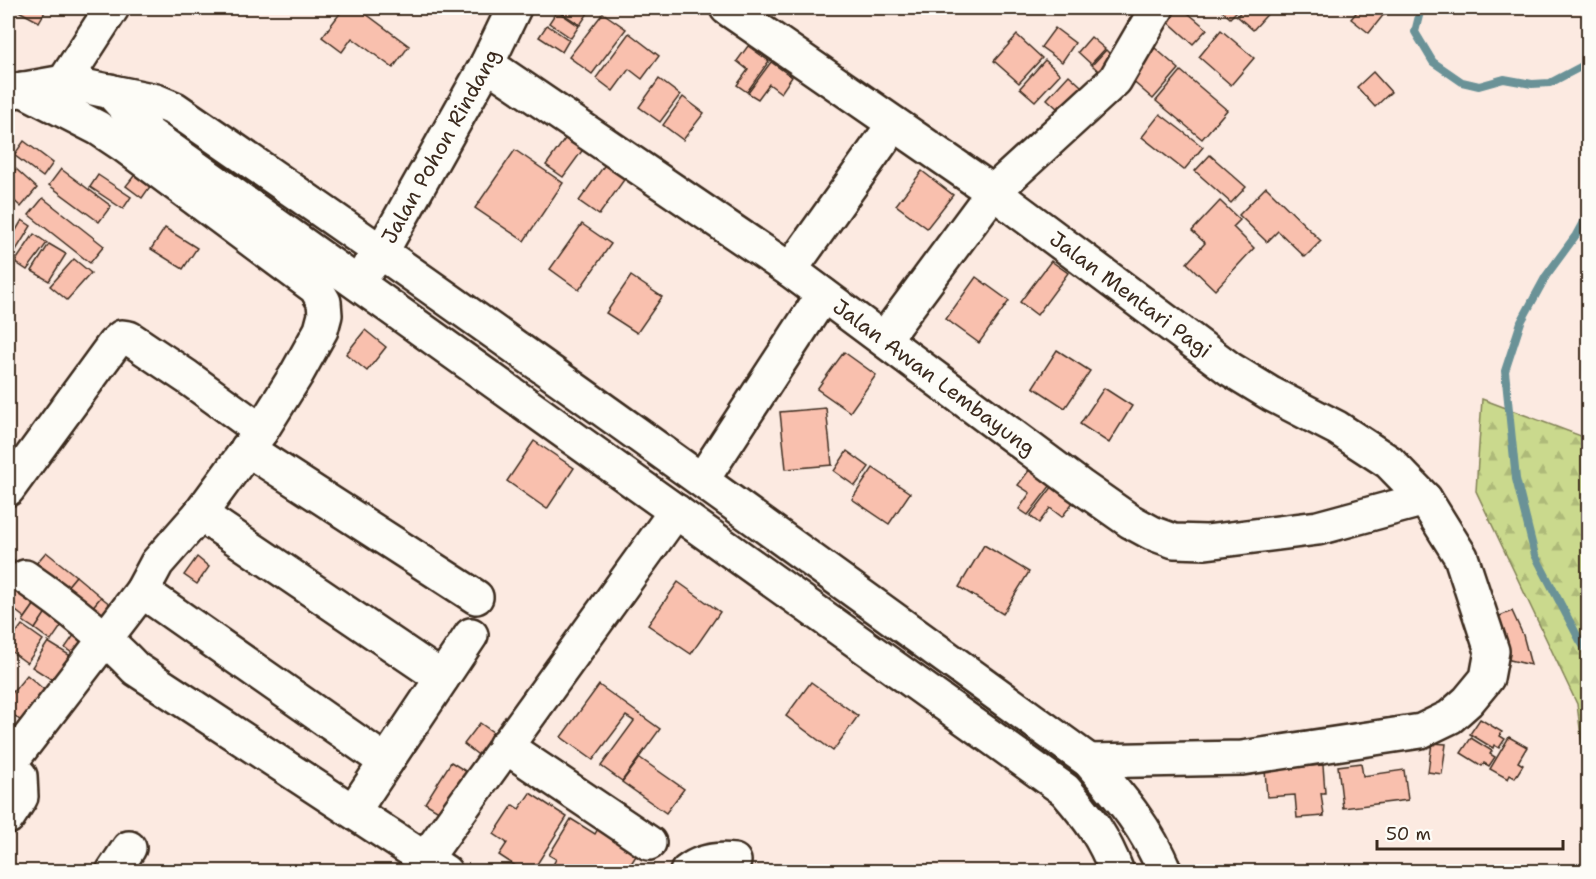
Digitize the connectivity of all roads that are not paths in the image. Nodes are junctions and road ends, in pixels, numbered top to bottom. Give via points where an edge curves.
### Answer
1 (112, 8) edge
2 (514, 8) edge
3 (727, 8) edge
4 (1157, 8) edge
5 (487, 64) junction
6 (64, 82) junction
7 (15, 90) edge
8 (110, 91) junction
9 (894, 124) junction
10 (993, 192) junction
11 (382, 251) junction
12 (790, 270) junction
13 (356, 284) junction
14 (823, 295) junction
15 (884, 339) junction
16 (254, 440) junction
17 (703, 481) junction
18 (8, 489) edge
19 (1425, 499) junction
20 (676, 511) junction
21 (200, 514) junction
22 (25, 577) dead end
23 (142, 591) junction
24 (476, 597) dead end
25 (471, 635) dead end
26 (106, 639) junction
27 (442, 678) junction
28 (505, 746) junction
29 (19, 749) edge
30 (1089, 761) junction
31 (386, 762) junction
32 (360, 801) dead end
33 (8, 817) edge
34 (649, 843) dead end
35 (734, 861) dead end
36 (435, 865) edge
37 (687, 872) edge
38 (1117, 872) edge
39 (1165, 872) edge

1 - 6 street
2 - 5 street, Jalan Pohon Rindang
3 - 9 street, Jalan Mentari Pagi
4 - 10 street via 1115,80
5 - 11 street, Jalan Pohon Rindang
5 - 12 street, Jalan Awan Lembayung
6 - 7 street
6 - 8 street
7 - 16 street via 98,128 316,288 324,302 321,330
8 - 11 street via 175,109
8 - 13 street via 150,135
9 - 10 street, Jalan Mentari Pagi
9 - 12 street
10 - 15 street
10 - 19 street, Jalan Mentari Pagi via 1230,369 1337,428 1389,462
11 - 13 street, Jalan Pohon Rindang
11 - 17 street
12 - 14 street, Jalan Awan Lembayung
13 - 20 street
14 - 15 street, Jalan Awan Lembayung
14 - 17 street
15 - 19 street, Jalan Awan Lembayung via 1130,521 1174,541 1206,542 1318,528
16 - 18 street via 187,377 122,337
16 - 21 street
16 - 24 street
17 - 20 street via 709,498 701,510
17 - 30 street
19 - 30 street, Jalan Mentari Pagi via 1461,557 1492,651 1487,678 1450,717 1421,731 1242,758
20 - 28 street
20 - 38 street via 1065,790 1094,824
21 - 23 street via 157,563
21 - 27 street
22 - 26 street
23 - 26 street
23 - 31 street
25 - 27 street
26 - 29 street
26 - 36 street via 136,669
27 - 31 street
28 - 34 street
28 - 36 street
29 - 33 street via 21,797
30 - 39 street via 1134,813
31 - 32 street
35 - 37 street via 695,865

